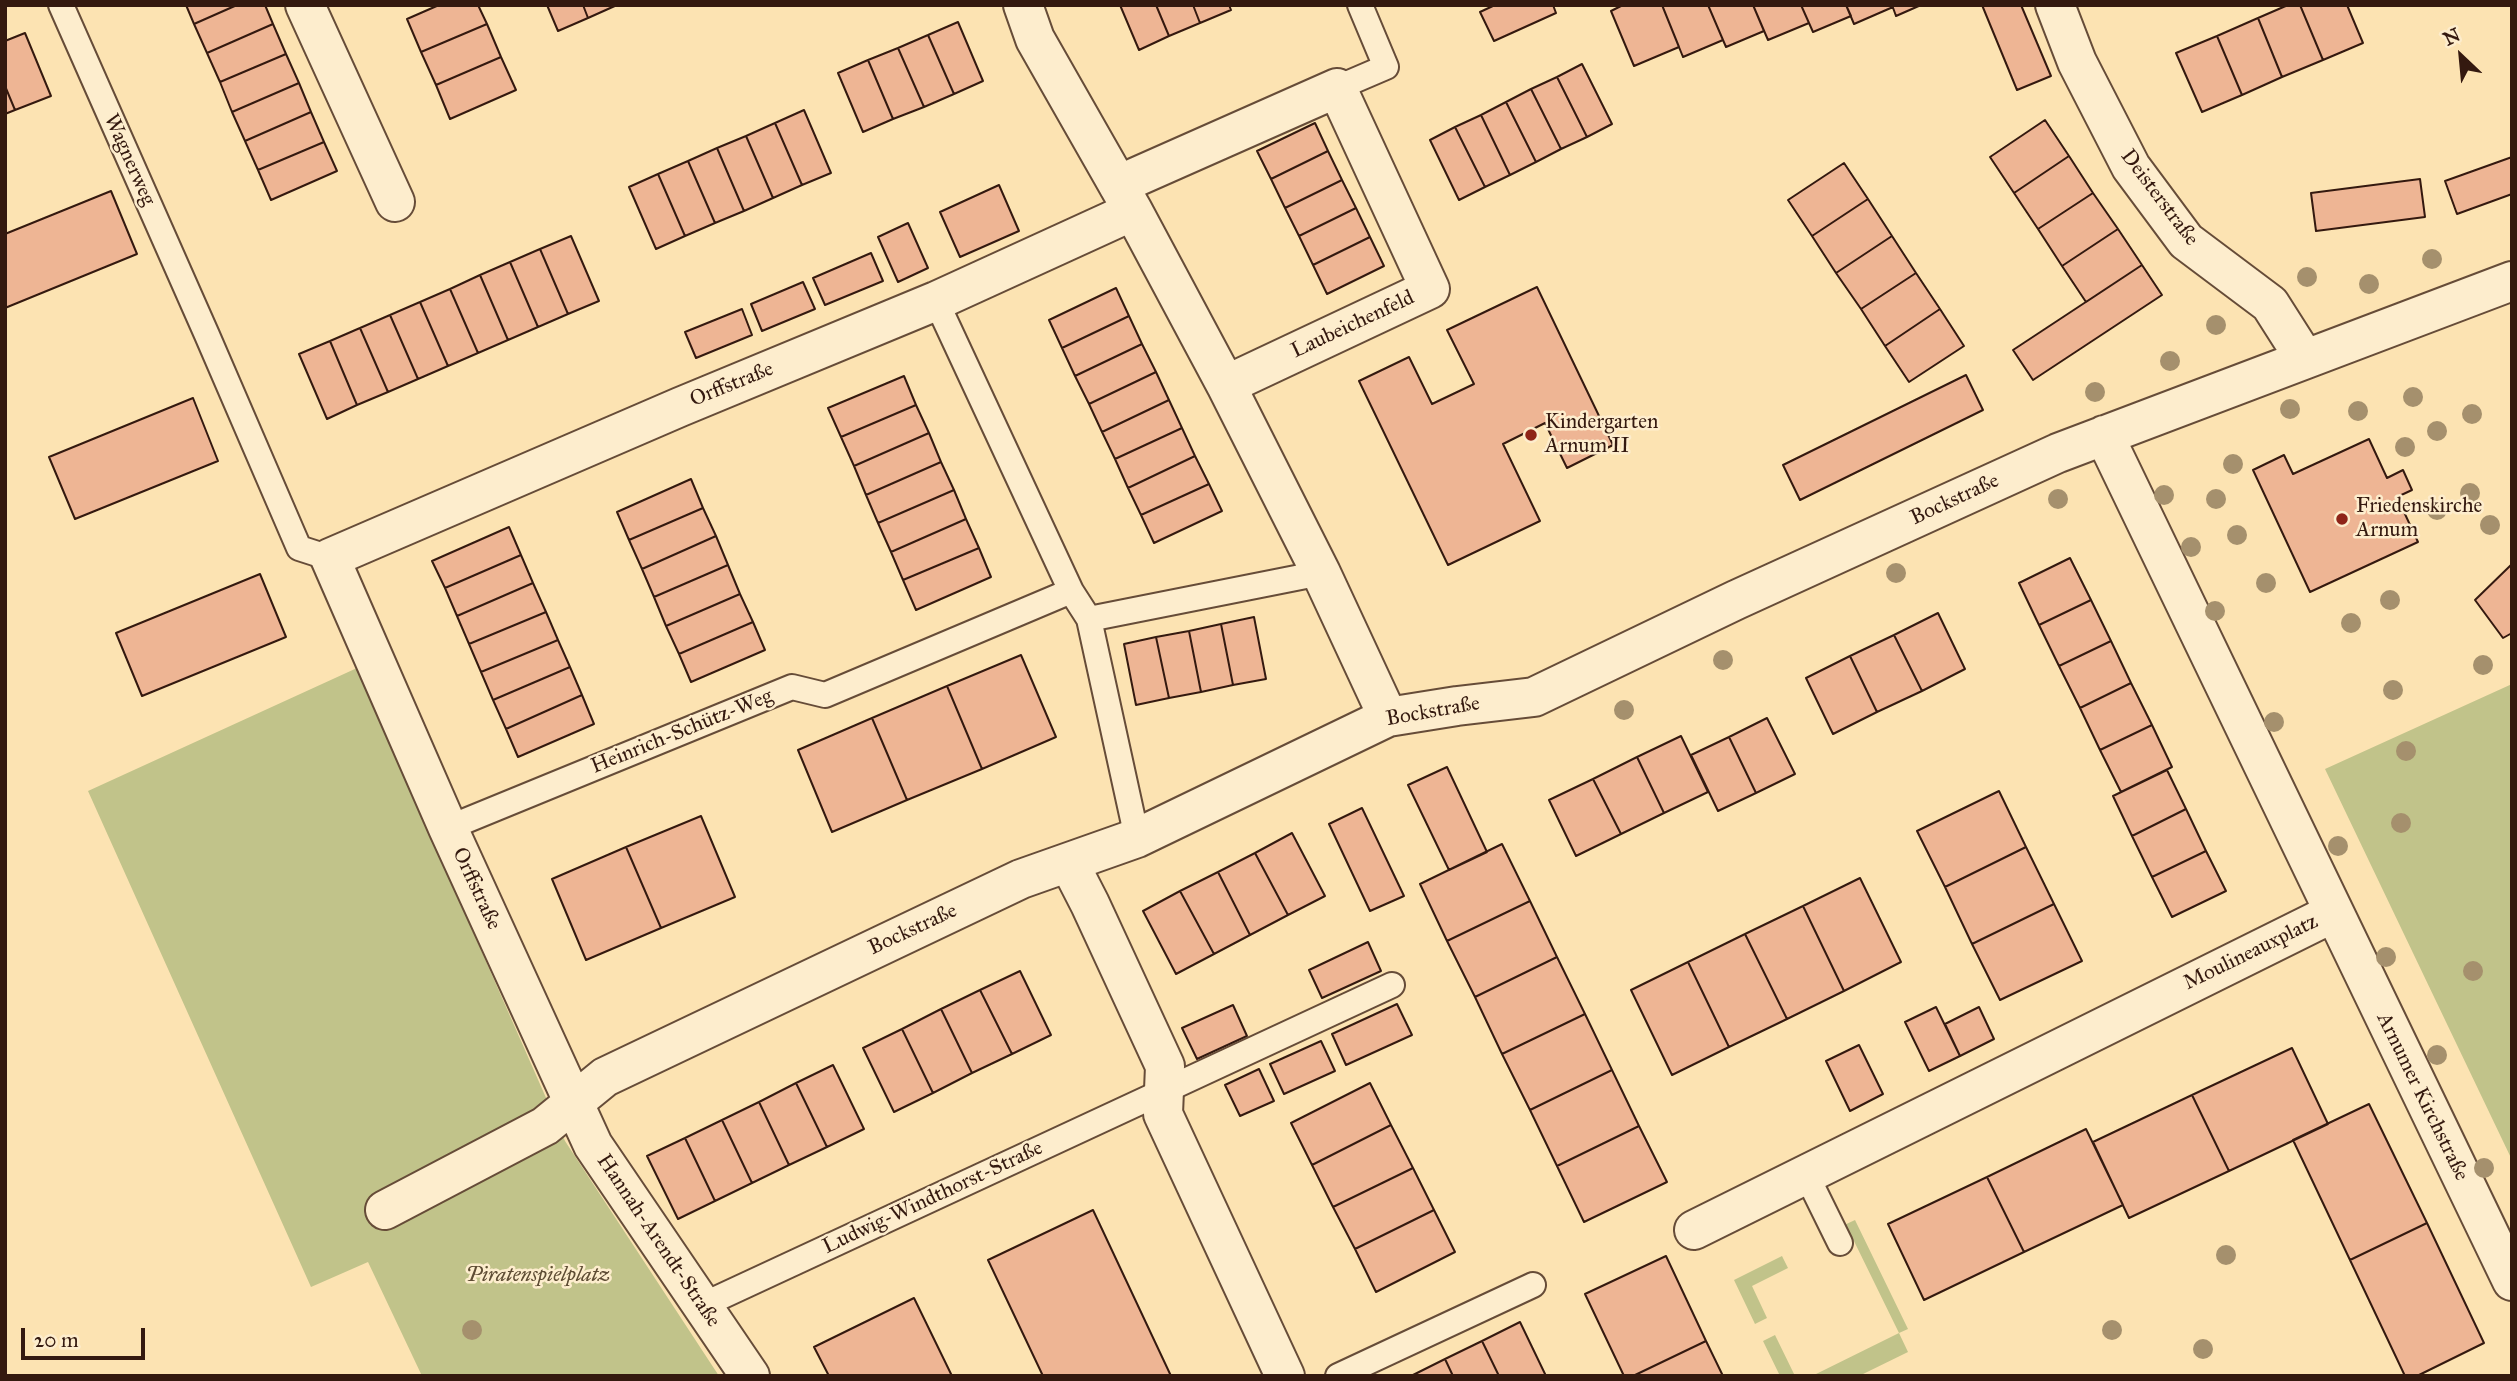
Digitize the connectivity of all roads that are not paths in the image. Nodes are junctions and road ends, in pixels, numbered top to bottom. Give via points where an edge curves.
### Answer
1 (61, 5) edge
2 (305, 5) edge
3 (1023, 5) edge
4 (1360, 5) edge
5 (2055, 5) edge
6 (1337, 88) junction
7 (1125, 198) junction
8 (395, 202) dead end
9 (2512, 281) edge
10 (936, 301) junction
11 (2305, 359) junction
12 (1226, 385) junction
13 (2104, 435) junction
14 (331, 558) junction
15 (1321, 573) junction
16 (1071, 591) junction
17 (1089, 619) junction
18 (1388, 717) junction
19 (448, 828) junction
20 (1137, 838) junction
21 (1069, 863) junction
22 (2333, 913) junction
23 (1392, 985) dead end
24 (1164, 1090) junction
25 (575, 1102) junction
26 (1806, 1174) junction
27 (385, 1210) dead end
28 (1694, 1230) dead end
29 (1840, 1242) dead end
30 (2512, 1281) edge
31 (1533, 1285) dead end
32 (701, 1306) junction
33 (750, 1376) edge
34 (1286, 1376) edge
35 (1338, 1376) edge

1 - 14 lane, Wagnerweg via 299,548
2 - 8 street
3 - 7 street via 1035,39
4 - 6 lane via 1386,67
5 - 11 street, Deisterstraße via 2077,62 2131,167 2186,241 2270,304
6 - 7 street
6 - 12 street, Laubeichenfeld via 1430,289
7 - 10 street, Orffstraße
7 - 12 street
9 - 11 street, Bockstraße
10 - 14 street, Orffstraße
10 - 16 lane
11 - 13 street, Bockstraße
12 - 15 street
13 - 18 street, Bockstraße via 1773,583 1534,697
13 - 22 street, Moulineauxplatz
14 - 19 street, Orffstraße
15 - 17 lane
15 - 18 street
16 - 17 lane
16 - 19 lane, Heinrich-Schütz-Weg via 825,695 792,687
17 - 20 lane
18 - 20 street, Bockstraße
19 - 25 street, Orffstraße
20 - 21 street, Bockstraße
21 - 24 street via 1165,1066
21 - 25 street, Bockstraße via 1021,879 605,1077
22 - 26 street, Moulineauxplatz
22 - 30 street, Arnumer Kirchstraße
23 - 24 lane, Ludwig-Windthorst-Straße
24 - 32 lane, Ludwig-Windthorst-Straße
24 - 34 street via 1163,1114
25 - 27 street, Bockstraße via 545,1126
25 - 32 street, Hannah-Arendt-Straße via 593,1144
26 - 28 street, Moulineauxplatz
26 - 29 lane
31 - 35 lane
32 - 33 street, Hannah-Arendt-Straße

